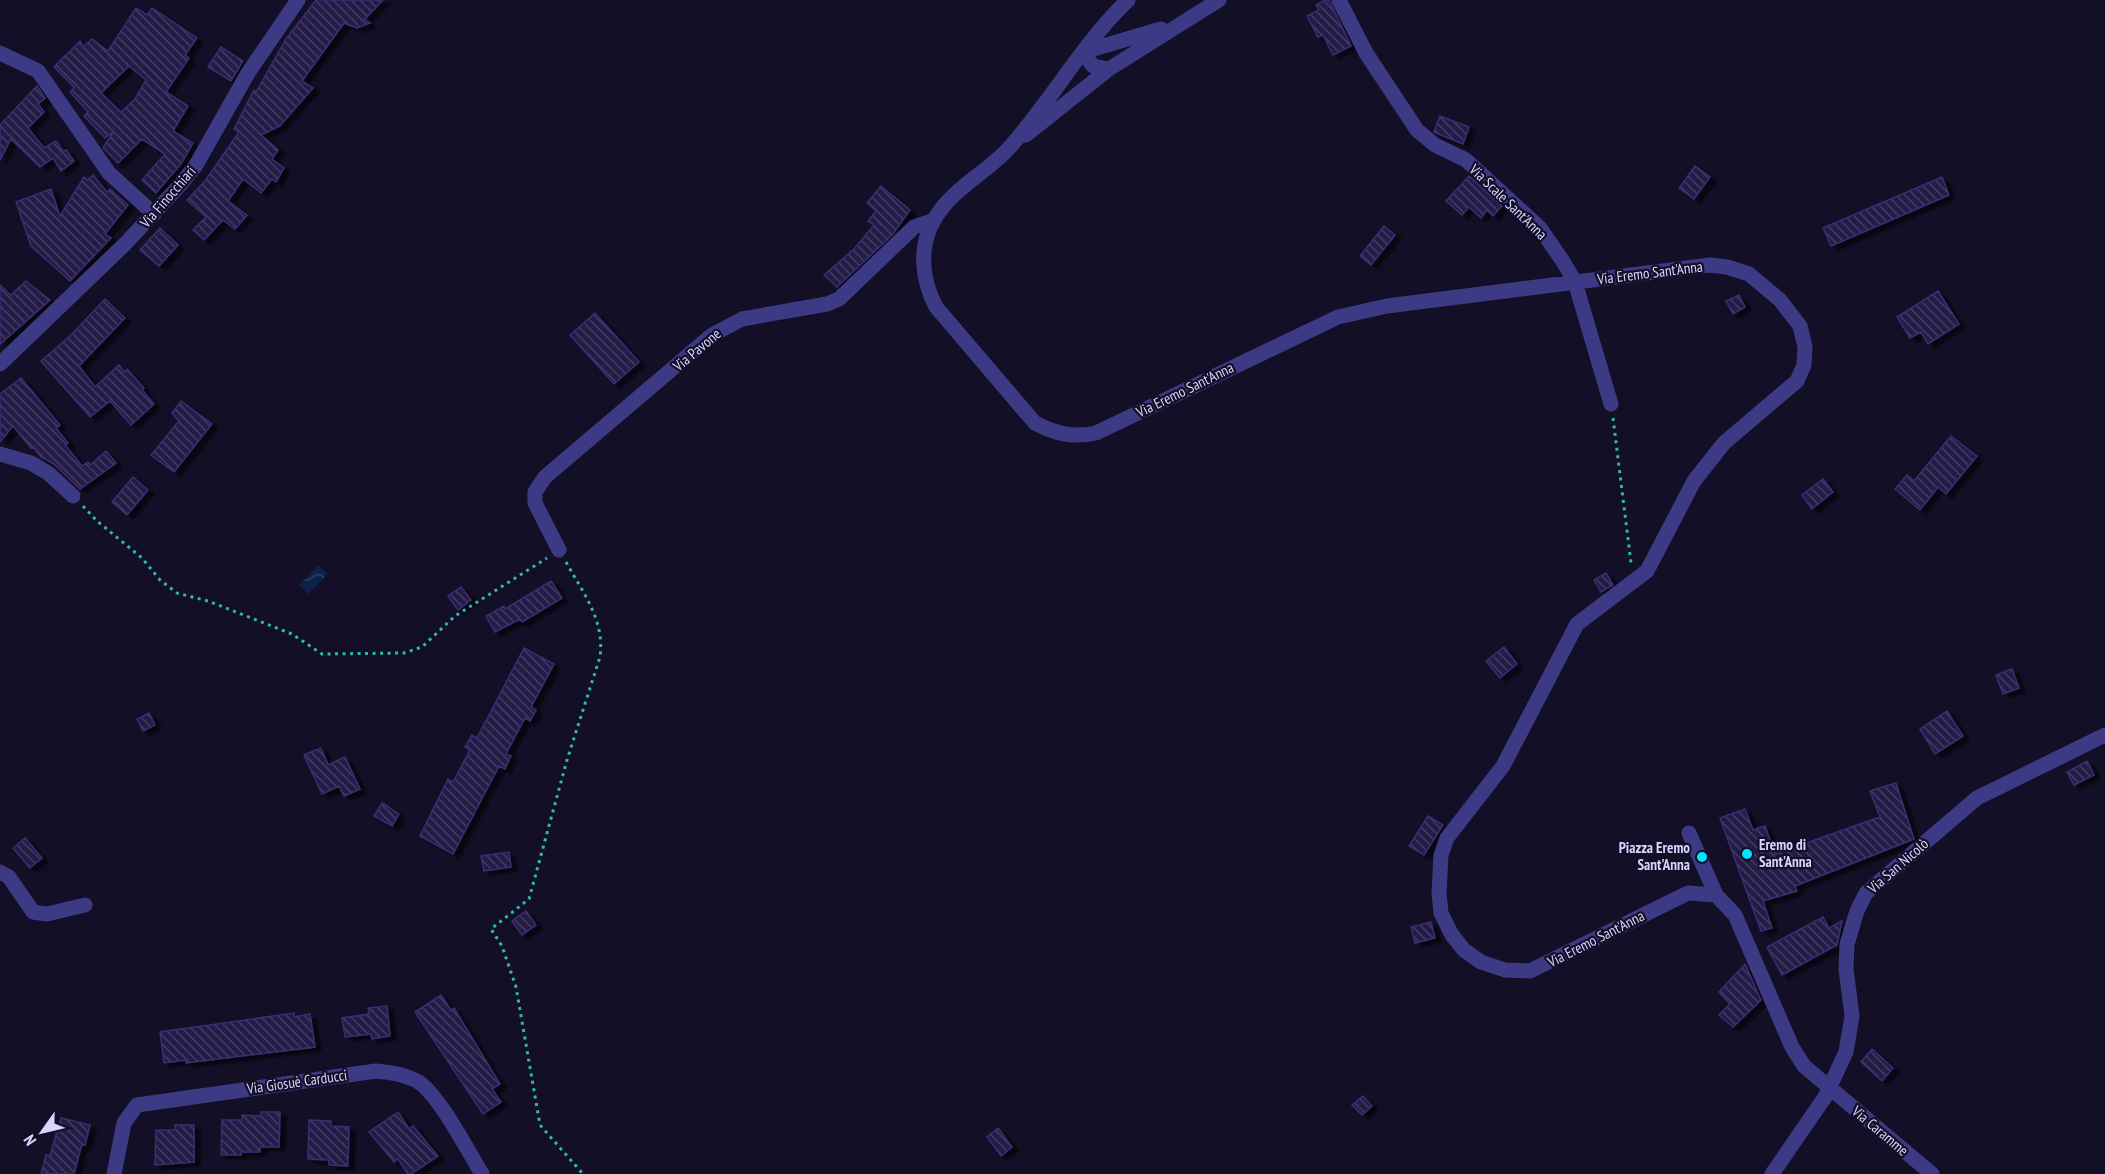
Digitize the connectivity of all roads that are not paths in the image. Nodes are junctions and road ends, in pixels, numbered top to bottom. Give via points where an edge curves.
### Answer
1 (298, 0) edge
2 (1128, 0) edge
3 (1219, 0) edge
4 (1340, 0) edge
5 (1178, 24) junction
6 (1083, 52) junction
7 (0, 53) edge
8 (1109, 69) junction
9 (1010, 148) junction
10 (154, 214) junction
11 (934, 220) junction
12 (1575, 282) junction
13 (0, 364) edge
14 (1611, 404) road end
15 (0, 454) edge
16 (73, 496) road end
17 (559, 550) road end
18 (2105, 735) edge
19 (1689, 833) dead end
20 (0, 872) edge
21 (1716, 895) junction
22 (85, 905) dead end
23 (1829, 1088) junction
24 (114, 1174) edge
25 (482, 1174) edge
26 (1772, 1174) edge
27 (1932, 1174) edge

1 - 10 street, Via Finocchiari via 248,74 196,165
2 - 6 street, Via Eremo Sant'Anna
3 - 5 street
4 - 12 street, Via Scale Sant'Anna via 1366,53 1417,130 1435,145 1466,160 1540,228
5 - 6 street
5 - 8 street
6 - 8 street via 1093,66
6 - 9 street, Via Eremo Sant'Anna
7 - 10 street via 38,71 98,160
8 - 9 street
9 - 11 street, Via Eremo Sant'Anna via 962,188
10 - 13 street, Via Finocchiari
11 - 12 street, Via Eremo Sant'Anna via 924,250 923,269 926,288 936,307 1035,423 1078,437 1096,433 1338,317 1387,306
11 - 17 street, Via Pavone via 914,227 838,299 731,323 712,335 545,477 535,492 535,503
12 - 14 street, Via Scale Sant'Anna
12 - 21 street, Via Eremo Sant'Anna via 1710,266 1749,274 1780,300 1800,326 1804,366 1797,381 1724,443 1694,481 1647,571 1578,624 1503,766 1447,838 1441,855 1441,913 1464,950 1481,962 1505,970 1530,971 1688,893
15 - 16 street via 32,463
18 - 23 street, Via San Nicolò via 1977,798 1866,894 1847,944 1850,1036
19 - 21 street
20 - 22 street via 9,877 33,912 47,914
21 - 23 street via 1735,915 1792,1047 1804,1066
23 - 26 street, Via San Nicolò
23 - 27 street, Via Caramme
24 - 25 street, Via Giosuè Carducci via 124,1123 137,1105 376,1071 405,1076 432,1094

